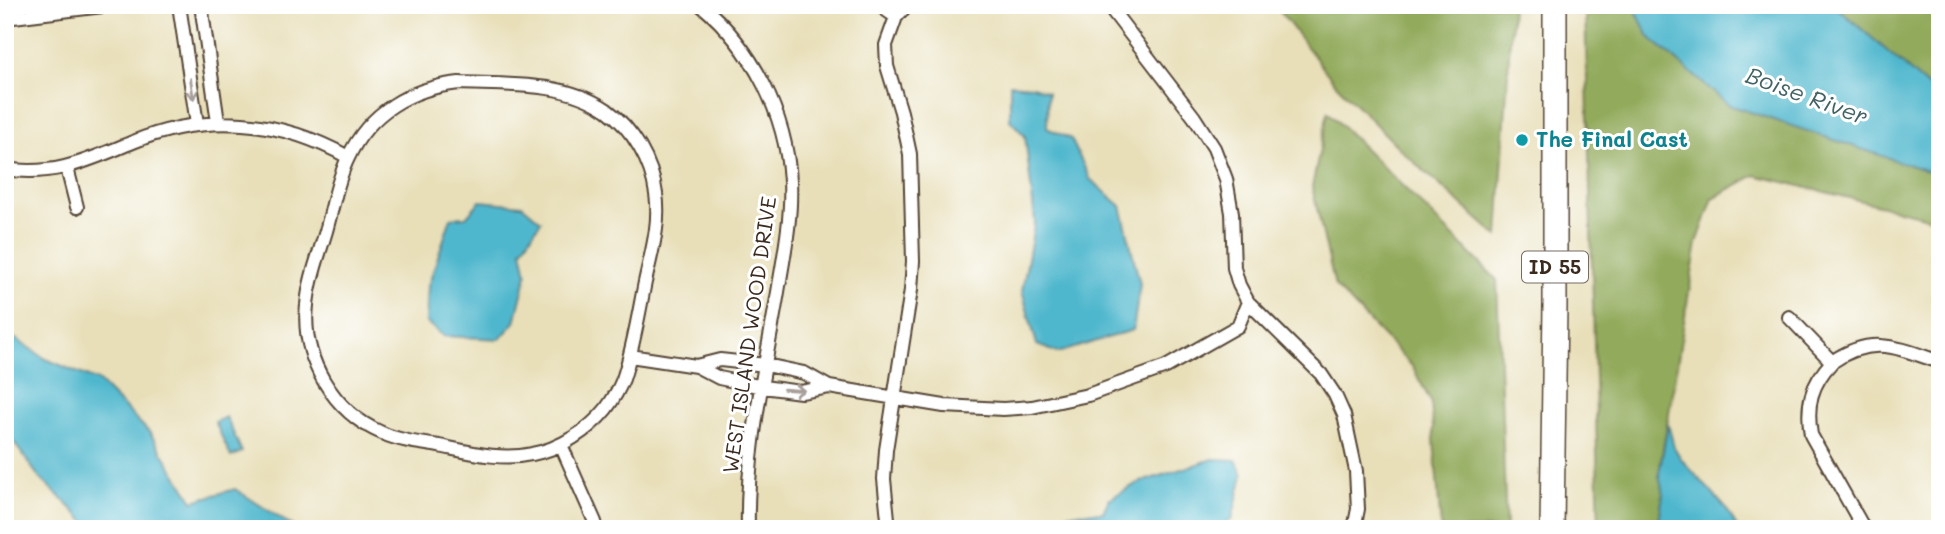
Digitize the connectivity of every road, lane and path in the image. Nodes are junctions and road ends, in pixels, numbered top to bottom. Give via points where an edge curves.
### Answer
1 (111, 5) edge
2 (179, 5) edge
3 (201, 5) edge
4 (701, 5) edge
5 (879, 5) edge
6 (907, 5) edge
7 (1108, 5) edge
8 (1555, 5) edge
9 (896, 17) junction
10 (5, 18) edge
11 (208, 54) junction
12 (187, 57) junction
13 (218, 122) junction
14 (197, 124) junction
15 (348, 157) junction
16 (68, 168) junction
17 (5, 169) edge
18 (78, 207) dead end
19 (1248, 302) junction
20 (1788, 317) dead end
21 (630, 356) junction
22 (1832, 362) junction
23 (1940, 362) edge
24 (766, 365) junction
25 (696, 366) junction
26 (762, 387) junction
27 (829, 387) junction
28 (894, 398) junction
29 (561, 445) junction
30 (596, 522) dead end
31 (748, 529) edge
32 (889, 529) edge
33 (1354, 529) edge
34 (1552, 529) edge
35 (1864, 529) edge

1 - 10 street
2 - 12 street
3 - 11 street
4 - 24 street, WEST ISLAND WOOD DRIVE via 729,32 759,75 787,153 789,228
5 - 9 street
6 - 9 street
7 - 19 street via 1214,148 1232,213 1234,268
8 - 34 highway, ID 55
9 - 28 street via 886,45 910,154 913,261
11 - 12 street
11 - 13 street
12 -> 14 street
13 - 14 street
13 - 15 street via 289,132
14 - 16 street via 154,134
15 - 21 street via 361,135 397,101 440,85 561,90 609,112 634,138 650,169 656,195 656,223
15 - 29 street via 307,305 309,346 329,390 360,421 402,439 503,457
16 - 17 street
16 - 18 street
19 - 28 street via 1238,326 1215,341 1153,372 1088,395 1003,409
19 - 33 street via 1321,374 1335,395 1356,471
20 - 22 street
21 - 25 street
21 - 29 street via 606,409
22 - 23 street via 1845,352 1877,345
22 - 35 street via 1811,395 1811,435
24 - 25 street via 720,359
24 - 26 street, WEST ISLAND WOOD DRIVE
24 - 27 street via 804,373
25 - 26 street via 719,378
26 -> 27 street via 801,392
26 - 31 street, WEST ISLAND WOOD DRIVE via 749,483
27 - 28 street
28 - 32 street via 884,479
29 - 30 street

